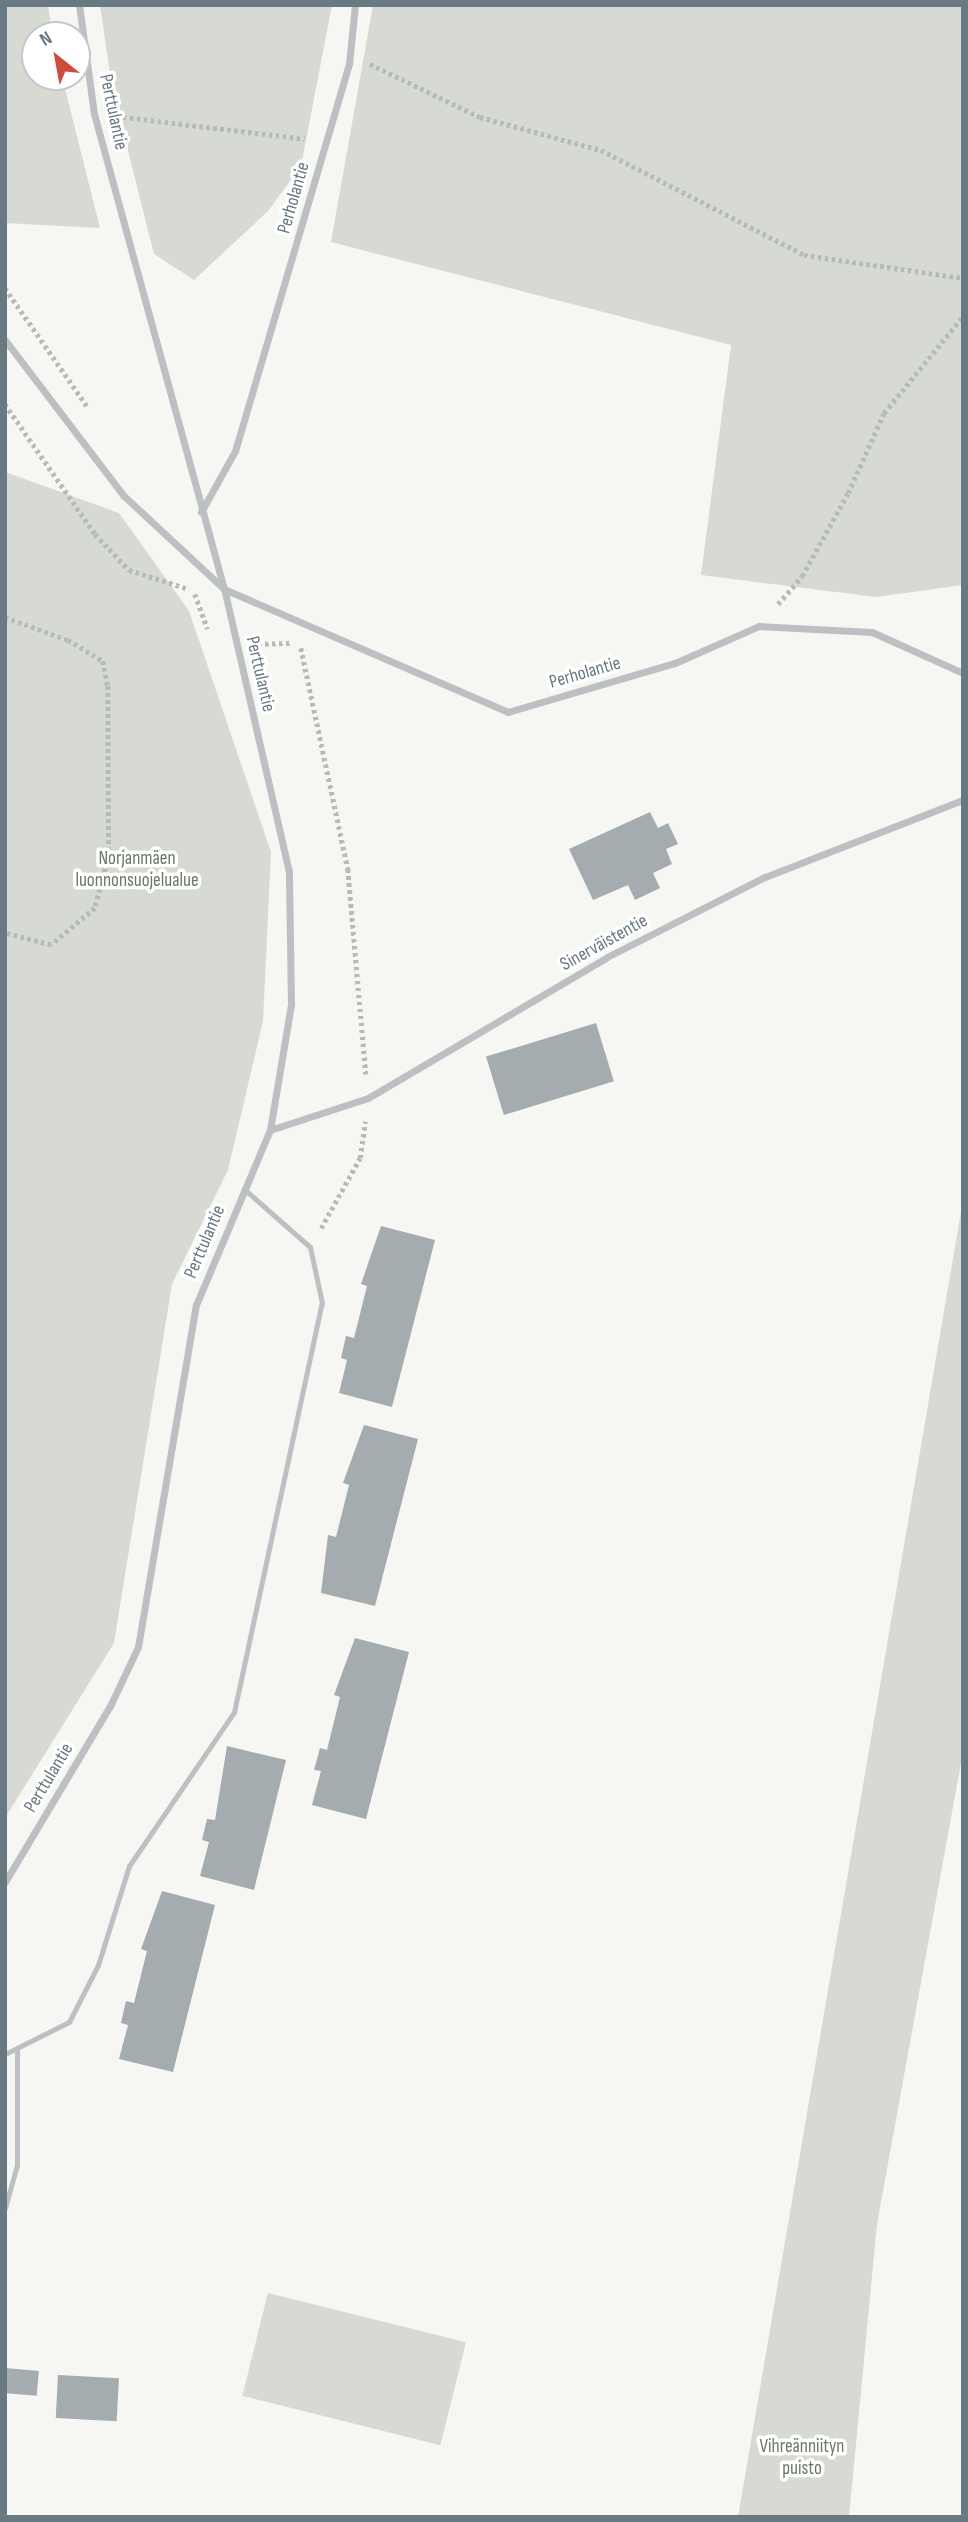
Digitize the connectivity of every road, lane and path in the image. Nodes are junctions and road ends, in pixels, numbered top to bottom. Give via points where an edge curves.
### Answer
1 (79, 5) edge
2 (355, 5) edge
3 (351, 54) junction
4 (94, 114) junction
5 (327, 142) junction
6 (963, 278) edge
7 (962, 319) edge
8 (5, 340) edge
9 (5, 404) edge
10 (201, 513) junction
11 (224, 589) junction
12 (193, 591) dead end
13 (5, 617) edge
14 (295, 617) junction
15 (759, 626) junction
16 (963, 673) edge
17 (963, 800) edge
18 (5, 933) edge
19 (368, 1098) junction
20 (270, 1130) junction
21 (244, 1189) junction
22 (310, 1247) junction
23 (5, 1882) edge
24 (17, 2048) junction
25 (5, 2054) edge
26 (5, 2208) edge

1 - 4 street, Perttulantie
2 - 3 street, Perholantie
3 - 5 street, Perholantie
3 - 6 path via 480,117 601,150 804,255
4 - 5 path
4 - 10 street, Perttulantie
5 - 10 street, Perholantie via 235,451
7 - 15 path via 884,413 802,576
8 - 11 street via 124,496
9 - 12 path via 94,534 128,570
10 - 11 street, Perttulantie
11 - 14 street, Perholantie
11 - 20 street, Perttulantie via 289,872 291,1004
13 - 18 path via 68,640 103,661 108,686 108,855 95,908 51,945
14 - 15 street, Perholantie via 418,678 508,712 675,663
14 - 19 path via 348,869
15 - 16 street, Perholantie via 872,632
17 - 19 street, Sinerväistentie via 753,883 607,957
19 - 20 street, Sinerväistentie
19 - 22 path via 360,1158
20 - 21 street, Perttulantie
21 - 22 lane
21 - 23 street, Perttulantie via 196,1304 138,1647 110,1706
22 - 24 lane via 322,1303 234,1712 129,1866 98,1965 69,2022
24 - 25 lane
24 - 26 lane via 17,2165

